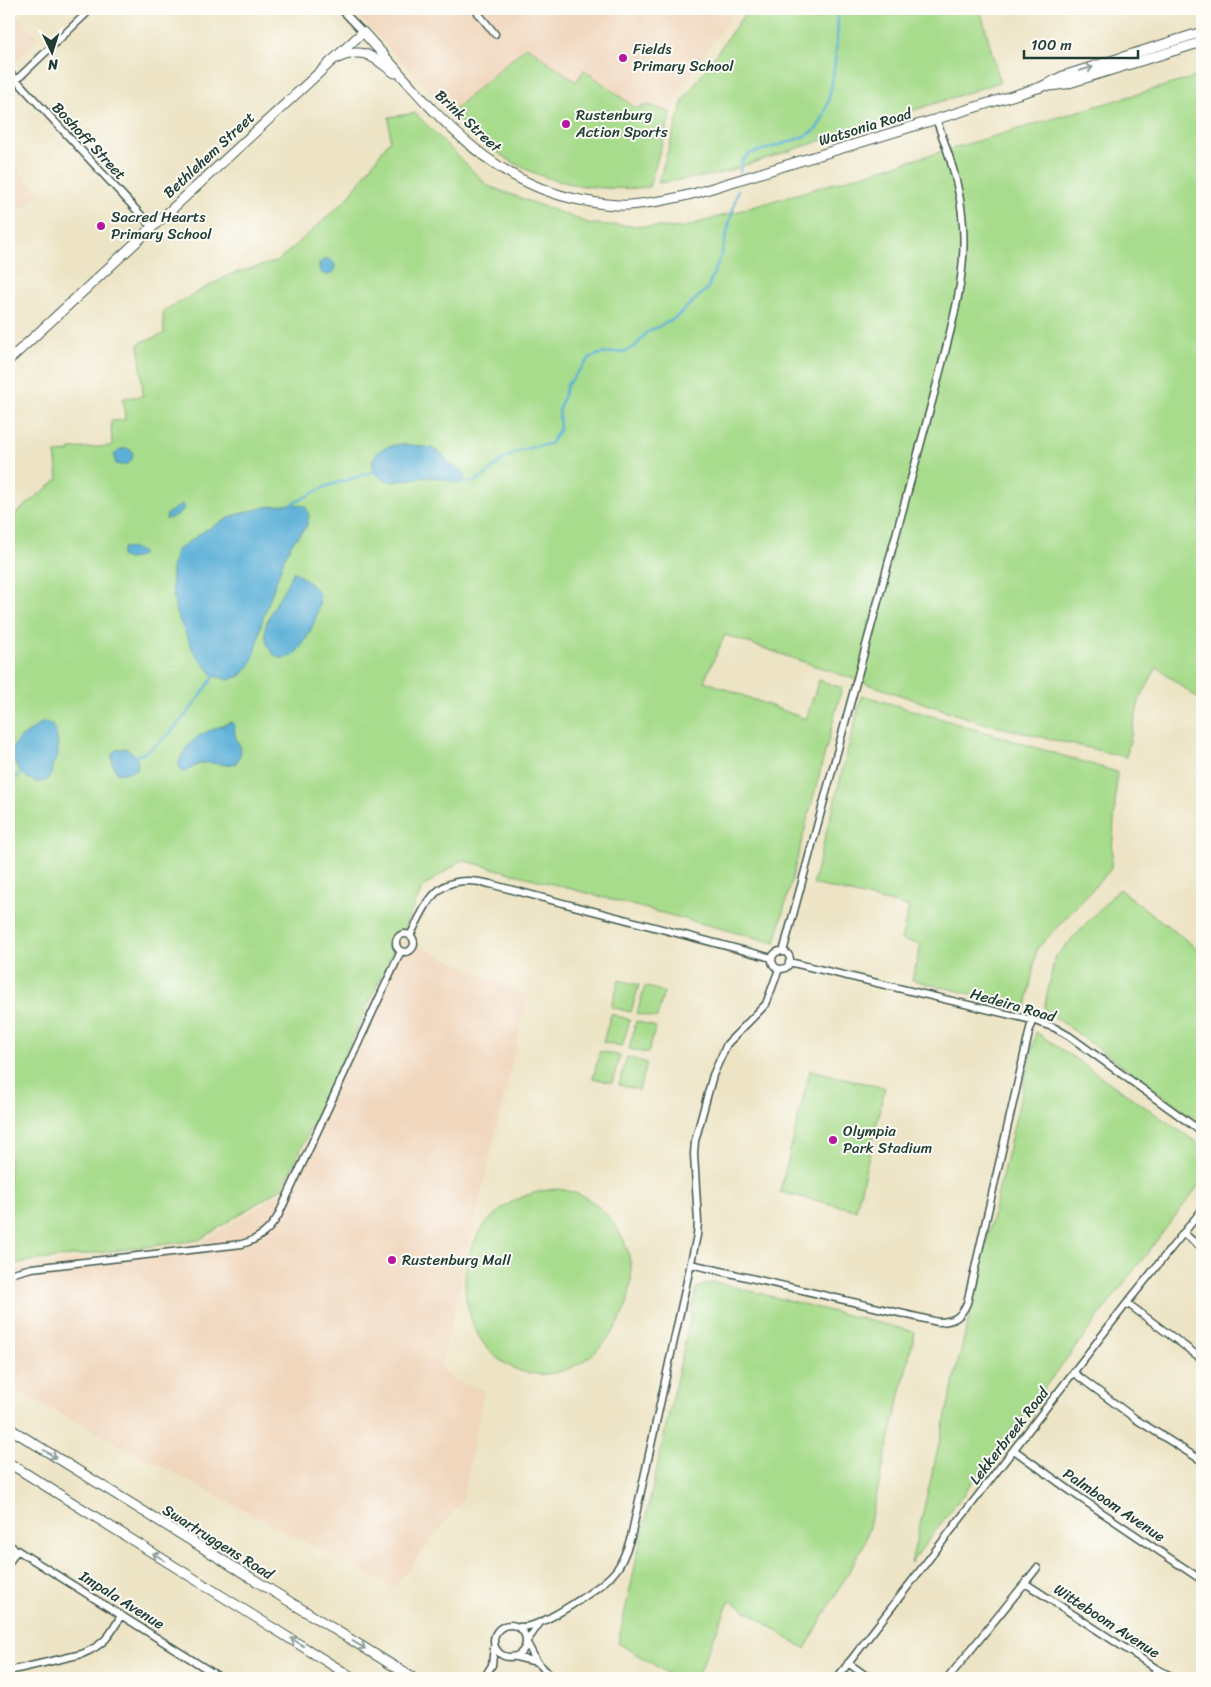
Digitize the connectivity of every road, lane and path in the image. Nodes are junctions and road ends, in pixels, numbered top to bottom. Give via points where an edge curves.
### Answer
1 (91, 9) edge
2 (341, 9) edge
3 (477, 9) edge
4 (363, 32) junction
5 (1202, 32) edge
6 (495, 34) dead end
7 (1202, 42) edge
8 (332, 60) junction
9 (9, 72) edge
10 (16, 80) junction
11 (406, 80) junction
12 (9, 87) edge
13 (1041, 87) junction
14 (936, 119) junction
15 (696, 193) joint
16 (152, 227) junction
17 (9, 360) edge
18 (410, 936) junction
19 (401, 951) junction
20 (783, 952) junction
21 (772, 958) junction
22 (789, 962) junction
23 (779, 968) junction
24 (1032, 1020) junction
25 (1202, 1132) edge
26 (1202, 1210) edge
27 (1183, 1233) junction
28 (1202, 1248) edge
29 (691, 1264) junction
30 (9, 1274) edge
31 (1128, 1303) junction
32 (1202, 1359) edge
33 (1074, 1373) junction
34 (9, 1428) edge
35 (1014, 1450) junction
36 (1202, 1461) edge
37 (9, 1463) edge
38 (9, 1545) edge
39 (17, 1550) junction
40 (9, 1563) edge
41 (1037, 1568) dead end
42 (1202, 1580) edge
43 (1025, 1582) junction
44 (121, 1614) junction
45 (542, 1621) junction
46 (517, 1626) junction
47 (527, 1642) junction
48 (494, 1646) junction
49 (505, 1657) junction
50 (515, 1657) junction
51 (537, 1662) junction
52 (848, 1663) junction
53 (492, 1665) junction
54 (1157, 1669) junction
55 (9, 1671) edge
56 (221, 1678) edge
57 (353, 1678) edge
58 (413, 1678) edge
59 (484, 1678) edge
60 (553, 1678) edge
61 (837, 1678) edge
62 (869, 1678) edge
63 (948, 1678) edge
64 (1150, 1678) edge
65 (1175, 1678) edge

1 - 10 street
2 - 4 street, Brink Street
3 - 6 street
4 - 8 main road, Bethlehem Street
4 - 11 main road, Brink Street
13 -> 5 main road, Watsonia Road via 1063,76
7 - 13 main road, Watsonia Road via 1066,84
8 - 11 main road via 353,52 365,53
8 - 16 main road, Bethlehem Street
9 - 10 street, Boshoff Street
10 - 12 street
10 - 16 street, Boshoff Street
11 - 15 main road, Brink Street via 473,148 496,166 541,189 570,198 628,205
13 - 14 main road, Watsonia Road
14 - 15 main road, Watsonia Road
14 - 20 street via 960,194 964,226 956,308
16 - 17 main road, Bethlehem Street
18 - 19 street via 413,946 407,952
18 - 19 street via 405,934 398,939 397,947
18 - 21 street via 436,891 447,885 475,880
19 - 30 street via 278,1216 268,1231 242,1244 32,1268
20 - 21 street via 777,952
20 - 22 street via 788,955
21 - 23 street via 774,966
22 - 23 street via 785,968
22 - 24 street, Hedeira Road
23 - 29 street via 766,1004 728,1044 712,1075 695,1141 698,1222
24 - 25 street, Hedeira Road via 1069,1036
24 - 29 street via 967,1303 957,1318 938,1322
26 - 27 street, Lekkerbreek Road
27 - 28 street
27 - 31 street, Lekkerbreek Road
29 - 45 street via 631,1537 624,1556 604,1582
31 - 32 street
31 - 33 street, Lekkerbreek Road
33 - 35 street, Lekkerbreek Road
33 - 36 street via 1137,1420
34 -> 58 main road, Swartruggens Road
35 - 42 street, Palmboom Avenue
35 - 52 street, Lekkerbreek Road
57 -> 37 main road
38 - 39 street, Impala Avenue
39 - 40 street
39 - 44 street, Impala Avenue
41 - 43 street
43 - 54 street, Witteboom Avenue
43 - 63 street
44 - 55 street via 110,1635 93,1649
44 - 56 street, Impala Avenue
45 - 46 street
45 - 47 street
46 - 47 street via 524,1632
46 - 48 street via 498,1630
47 - 50 street via 524,1651
47 - 51 street
48 - 49 street
48 - 53 street
49 - 50 street
49 - 53 street
50 - 51 street
51 - 60 street
52 - 61 street, Lekkerbreek Road
52 - 62 street
53 - 59 street
54 - 64 street
54 - 65 street, Witteboom Avenue

